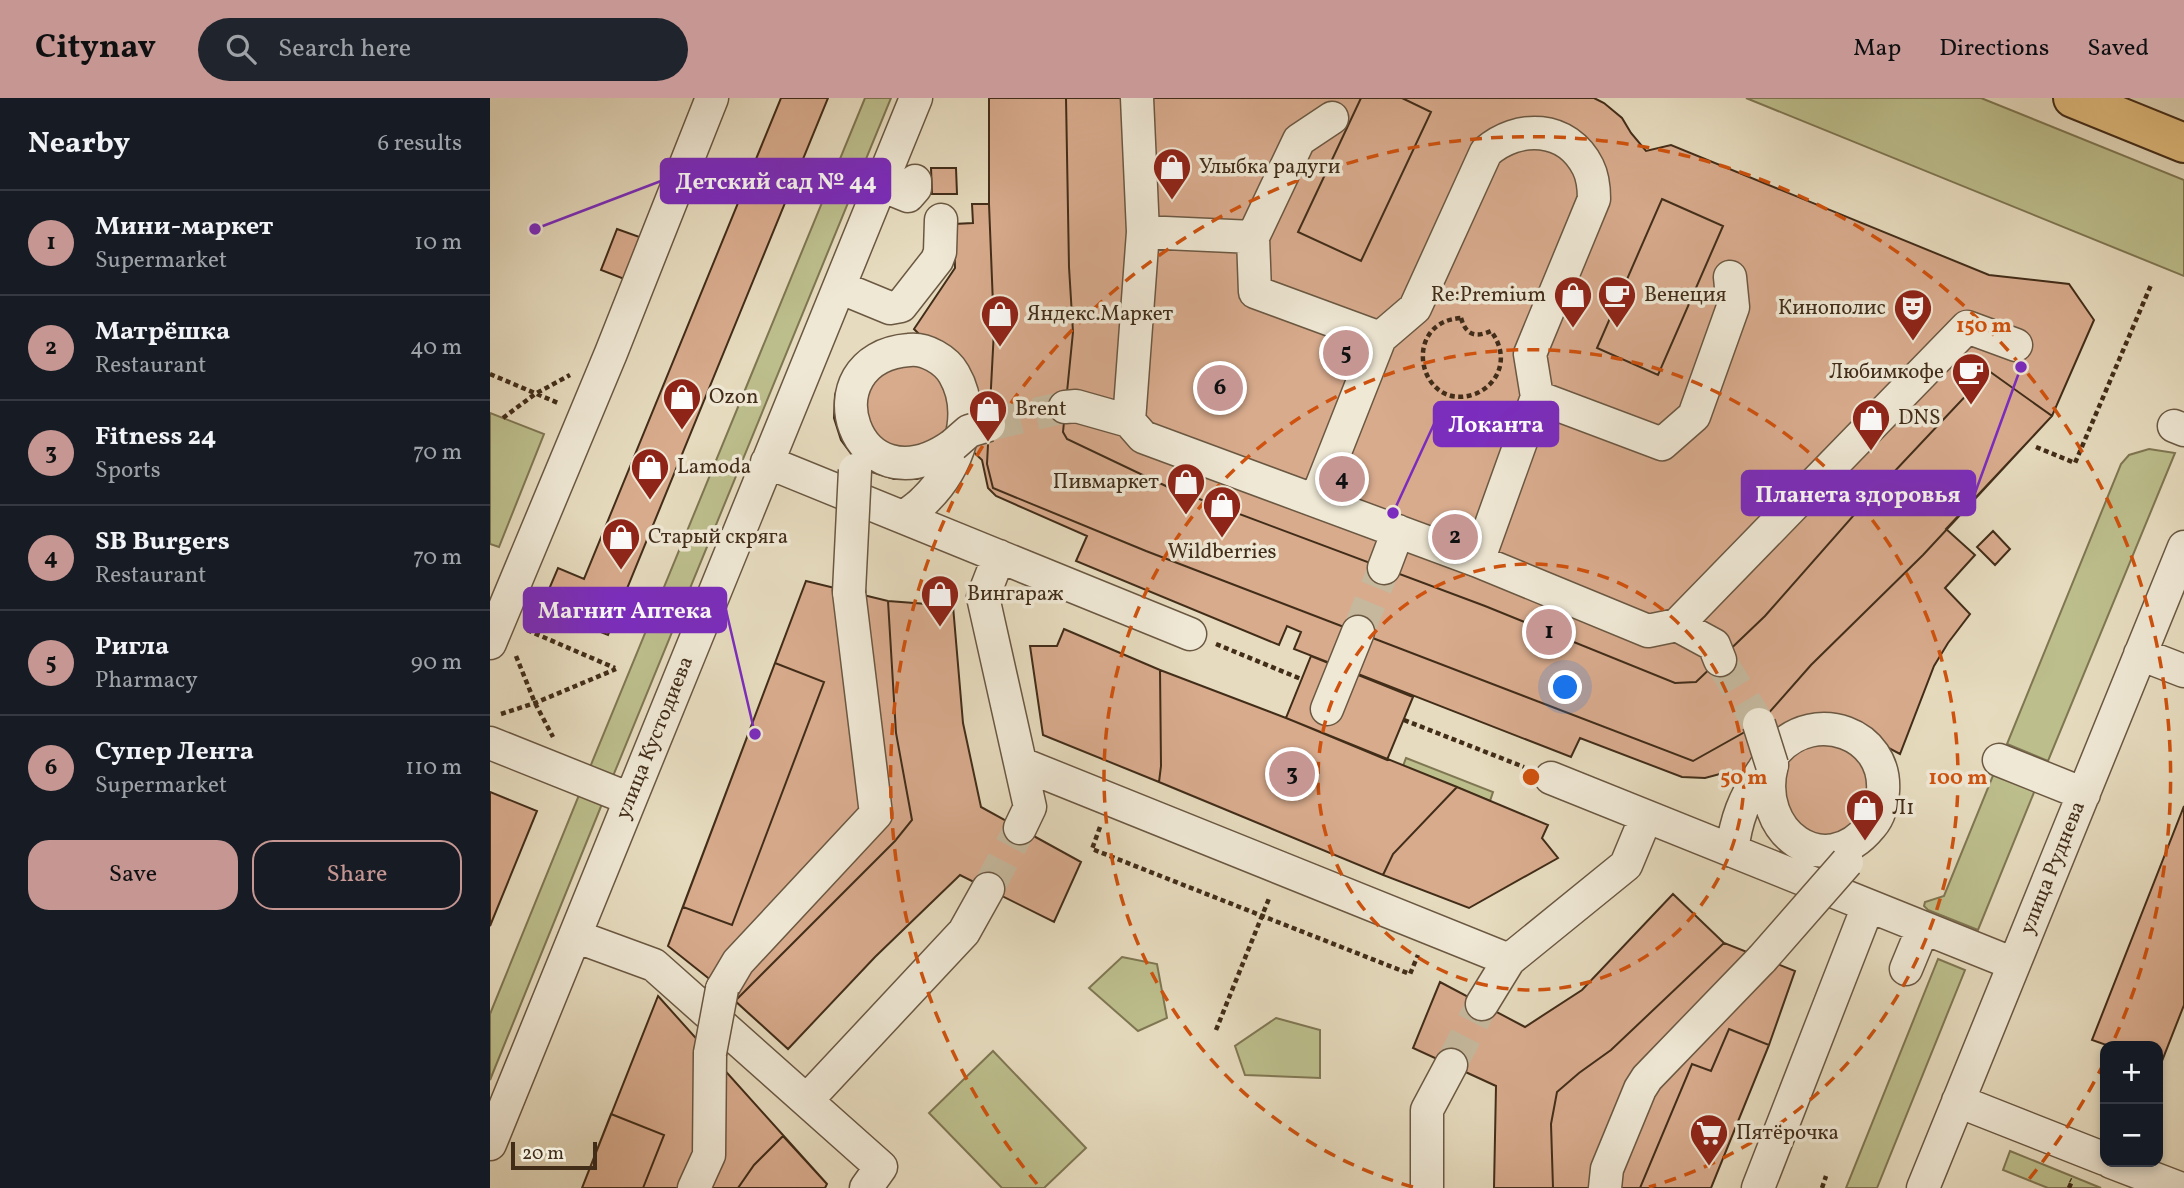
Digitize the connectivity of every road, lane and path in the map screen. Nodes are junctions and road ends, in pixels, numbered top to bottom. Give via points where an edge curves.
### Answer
1 (712, 98) edge
2 (916, 98) edge
3 (1137, 98) edge
4 (2073, 98) edge
5 (1332, 118) dead end
6 (2184, 143) edge
7 (915, 181) dead end
8 (881, 185) junction
9 (1143, 232) junction
10 (1253, 237) junction
11 (932, 273) dead end
12 (1730, 277) dead end
13 (2151, 285) dead end
14 (839, 287) junction
15 (1490, 331) joint
16 (1380, 338) junction
17 (2016, 345) dead end
18 (611, 353) junction
19 (490, 374) edge
20 (535, 394) junction
21 (1537, 397) junction
22 (1065, 407) tunnel mouth
23 (585, 414) junction
24 (503, 418) dead end
25 (1129, 421) junction
26 (968, 436) junction
27 (858, 437) junction
28 (2036, 447) dead end
29 (767, 462) junction
30 (1316, 500) junction
31 (905, 517) junction
32 (1398, 531) junction
33 (2184, 547) edge
34 (999, 556) junction
35 (1478, 561) junction
36 (1384, 568) tunnel mouth
37 (1677, 625) junction
38 (495, 630) edge
39 (1358, 632) tunnel mouth
40 (1190, 634) joint
41 (2140, 654) junction
42 (1720, 660) tunnel mouth
43 (2184, 671) edge
44 (1301, 679) dead end
45 (535, 704) junction
46 (1327, 709) dead end
47 (490, 718) edge
48 (1404, 720) dead end
49 (1759, 724) tunnel mouth
50 (490, 743) edge
51 (2000, 761) dead end
52 (1021, 764) junction
53 (575, 777) junction
54 (1551, 778) joint
55 (2084, 794) junction
56 (630, 799) junction
57 (1111, 800) junction
58 (1646, 817) junction
59 (1020, 828) tunnel mouth
60 (1732, 851) junction
61 (1850, 852) junction
62 (1281, 869) junction
63 (988, 889) tunnel mouth
64 (1868, 906) junction
65 (1262, 916) junction
66 (1917, 916) junction
67 (1429, 928) junction
68 (575, 936) junction
69 (1509, 960) junction
70 (2014, 964) junction
71 (1906, 969) dead end
72 (1482, 1004) tunnel mouth
73 (1216, 1030) dead end
74 (1451, 1065) tunnel mouth
75 (807, 1100) junction
76 (1958, 1101) junction
77 (490, 1144) edge
78 (2100, 1157) edge
79 (2124, 1167) edge
80 (1826, 1176) dead end
81 (2062, 1177) dead end
82 (694, 1188) edge
83 (866, 1188) edge
84 (1427, 1188) edge
85 (1605, 1188) edge
86 (1758, 1188) edge
87 (1822, 1188) edge
88 (1923, 1188) edge
89 (2069, 1188) edge
90 (2179, 1188) edge

1 - 18 street
2 - 8 street, улица Кустодиева
3 - 9 street
4 - 6 main road
5 - 10 street via 1299,140
7 - 8 street via 908,196
8 - 14 street, улица Кустодиева
9 - 10 street
9 - 25 street
10 - 16 street via 1255,292
11 - 14 street via 901,306 890,308
12 - 21 street via 1732,307 1693,416 1662,444
13 - 28 path via 2075,463
14 - 29 street, улица Кустодиева
15 - 15 path via 1470,334 1461,318 1431,332 1422,354 1434,386 1443,393 1468,396 1490,384 1501,362 1496,337
16 - 21 street via 1415,308 1486,152 1509,136 1538,132 1553,136 1568,144 1588,167 1594,199 1530,354
16 - 30 street
17 - 37 street via 1967,327
18 - 20 path
18 - 23 street
19 - 20 path
20 - 23 path
20 - 24 path
21 - 35 street
22 - 25 street
23 - 38 street
25 - 30 street via 1143,437
26 - 27 street via 918,463 883,459
26 - 27 street via 962,392 953,372 941,360 914,349 880,358 857,378 850,404
26 - 31 street via 926,500
27 - 82 street, bridge via 849,592 876,814 738,961 722,989 710,1053 709,1155
29 - 31 street
29 - 56 street, улица Кустодиева
30 - 32 street
31 - 34 street
32 - 35 street
32 - 36 street
33 - 41 street, улица Руднева
34 - 40 street
34 - 52 street via 983,597
35 - 37 street via 1648,631
37 - 42 street via 1713,645
38 - 45 path
38 - 45 path via 616,669
39 - 46 street
40 - 44 path
41 - 43 street
41 - 55 street, улица Руднева
45 - 47 path
45 - 53 path
48 - 54 path
49 - 61 street, bridge via 1772,765 1768,785 1776,820 1806,847
50 - 53 street
51 - 55 street
52 - 57 street
52 - 59 street via 1030,807
53 - 56 street
54 - 58 street
55 - 70 street, улица Руднева
56 - 68 street, улица Кустодиева
57 - 62 street
57 - 65 path via 1092,849
58 - 60 street
58 - 69 street via 1626,865
60 - 61 street via 1734,829 1748,794 1778,749 1799,735 1825,729 1852,734 1862,741 1883,775 1878,816
60 - 64 street
61 - 85 street, bridge via 1762,959 1647,1078 1607,1169
62 - 65 path
62 - 67 street
63 - 75 street via 964,932
64 - 66 street
64 - 86 street
65 - 67 path via 1410,974
65 - 73 path
66 - 70 street
66 - 71 street
67 - 69 street
68 - 75 street via 654,965
68 - 77 street, улица Кустодиева
69 - 72 street
70 - 76 street, улица Руднева
74 - 84 street via 1427,1110
75 - 83 street via 881,1167
76 - 78 street
76 - 88 street, улица Руднева
79 - 90 street
80 - 87 path
81 - 89 path via 2072,1181

